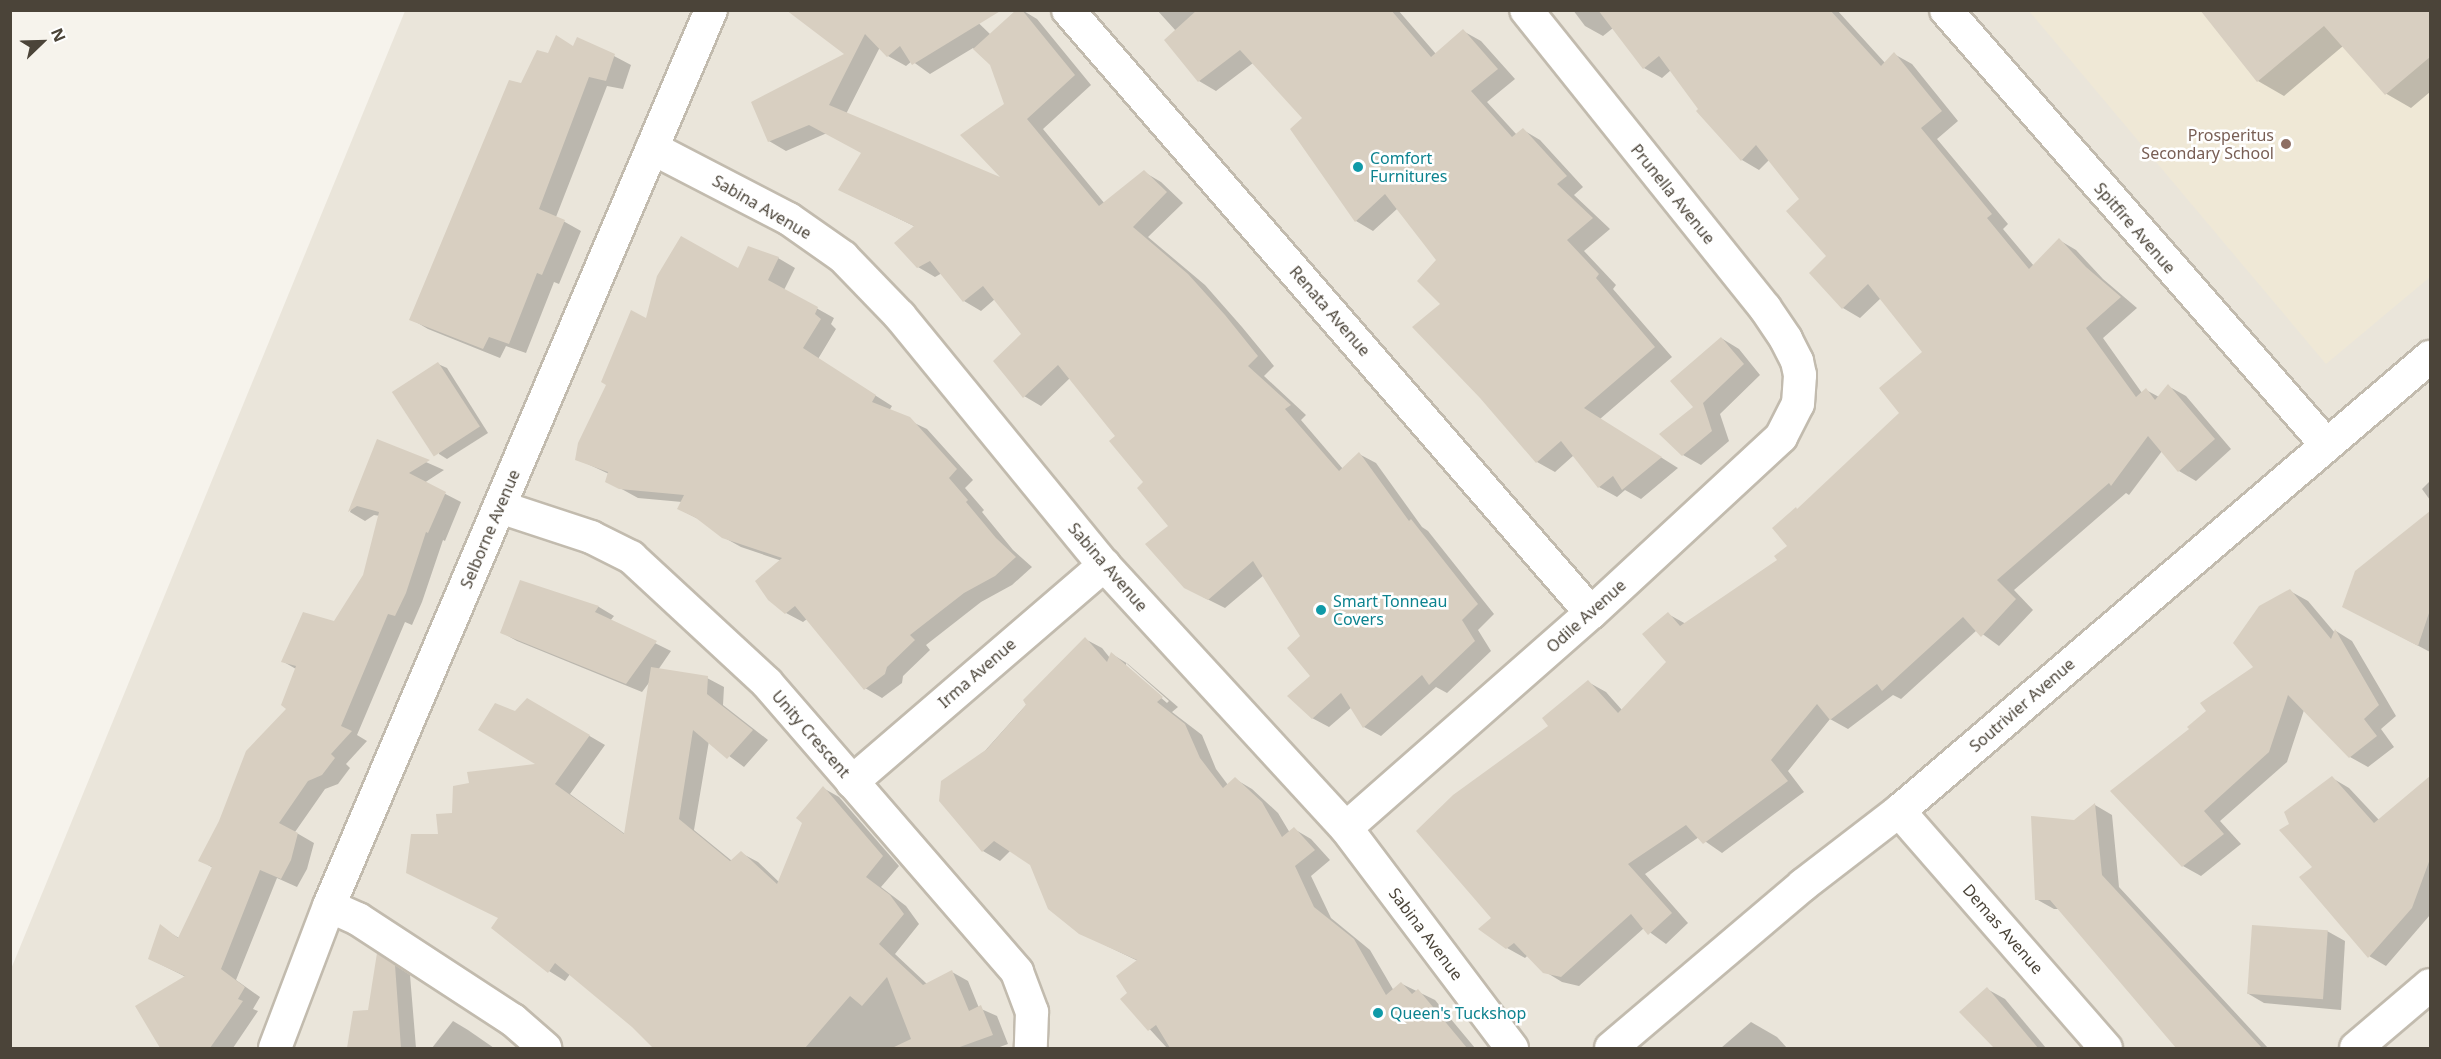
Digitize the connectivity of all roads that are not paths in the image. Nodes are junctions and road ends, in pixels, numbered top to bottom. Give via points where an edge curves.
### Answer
1 (711, 10) edge
2 (1068, 10) edge
3 (1526, 10) edge
4 (1946, 10) edge
5 (652, 148) junction
6 (2430, 357) edge
7 (1800, 387) joint
8 (2326, 444) junction
9 (500, 507) junction
10 (1104, 565) junction
11 (1591, 613) junction
12 (852, 782) junction
13 (1899, 811) junction
14 (1346, 828) junction
15 (329, 906) junction
16 (2430, 985) edge
17 (275, 1048) edge
18 (545, 1048) edge
19 (1031, 1048) edge
20 (1512, 1048) edge
21 (1611, 1048) edge
22 (2106, 1048) edge
23 (2356, 1048) edge

1 - 5 street, Selborne Avenue
2 - 11 street, Renata Avenue
3 - 7 street, Prunella Avenue via 1764,308 1797,361
4 - 8 street, Spitfire Avenue
5 - 9 street, Selborne Avenue
5 - 10 street, Sabina Avenue via 789,219 843,257 900,316
6 - 8 street, Soutrivier Avenue
7 - 11 street, Odile Avenue via 1794,417 1781,437
8 - 13 street, Soutrivier Avenue
9 - 12 street, Unity Crescent via 591,537 631,557 767,683
9 - 15 street, Selborne Avenue
10 - 12 street, Irma Avenue
10 - 14 street, Sabina Avenue
11 - 14 street, Odile Avenue
12 - 19 street, Unity Crescent via 1017,972 1032,1012
13 - 21 street, Soutrivier Avenue via 1803,885
13 - 22 street, Demas Avenue
14 - 20 street, Sabina Avenue
15 - 17 street, Selborne Avenue
15 - 18 street via 358,919 513,1020
16 - 23 street

